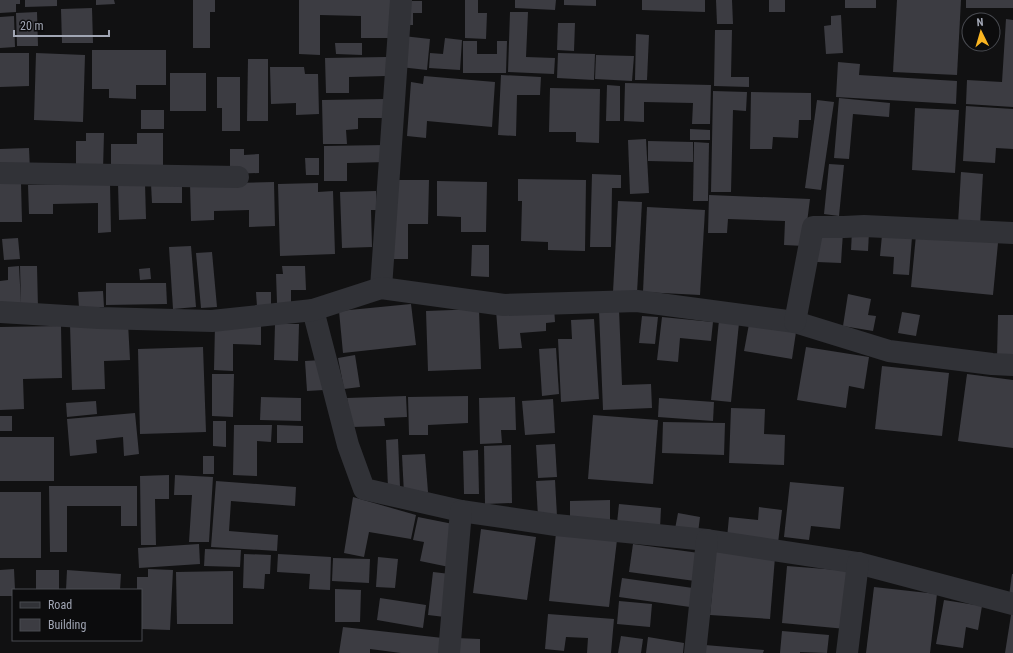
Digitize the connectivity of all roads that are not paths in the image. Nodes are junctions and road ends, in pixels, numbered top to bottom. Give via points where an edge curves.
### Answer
1 (401, 0) edge
2 (0, 173) edge
3 (238, 177) dead end
4 (1013, 233) edge
5 (381, 288) junction
6 (313, 310) junction
7 (0, 312) edge
8 (795, 322) junction
9 (1013, 365) edge
10 (461, 512) junction
11 (707, 540) junction
12 (858, 563) junction
13 (1013, 604) edge
14 (449, 653) edge
15 (695, 653) edge
16 (847, 653) edge

1 - 5 street
2 - 3 street
4 - 8 street via 864,226 813,227
5 - 6 street
5 - 8 street via 504,305 637,301
6 - 7 street via 212,321
6 - 10 street via 348,445 364,489
8 - 9 street via 889,351
10 - 11 street via 556,525
10 - 14 street
11 - 12 street
11 - 15 street
12 - 13 street
12 - 16 street

